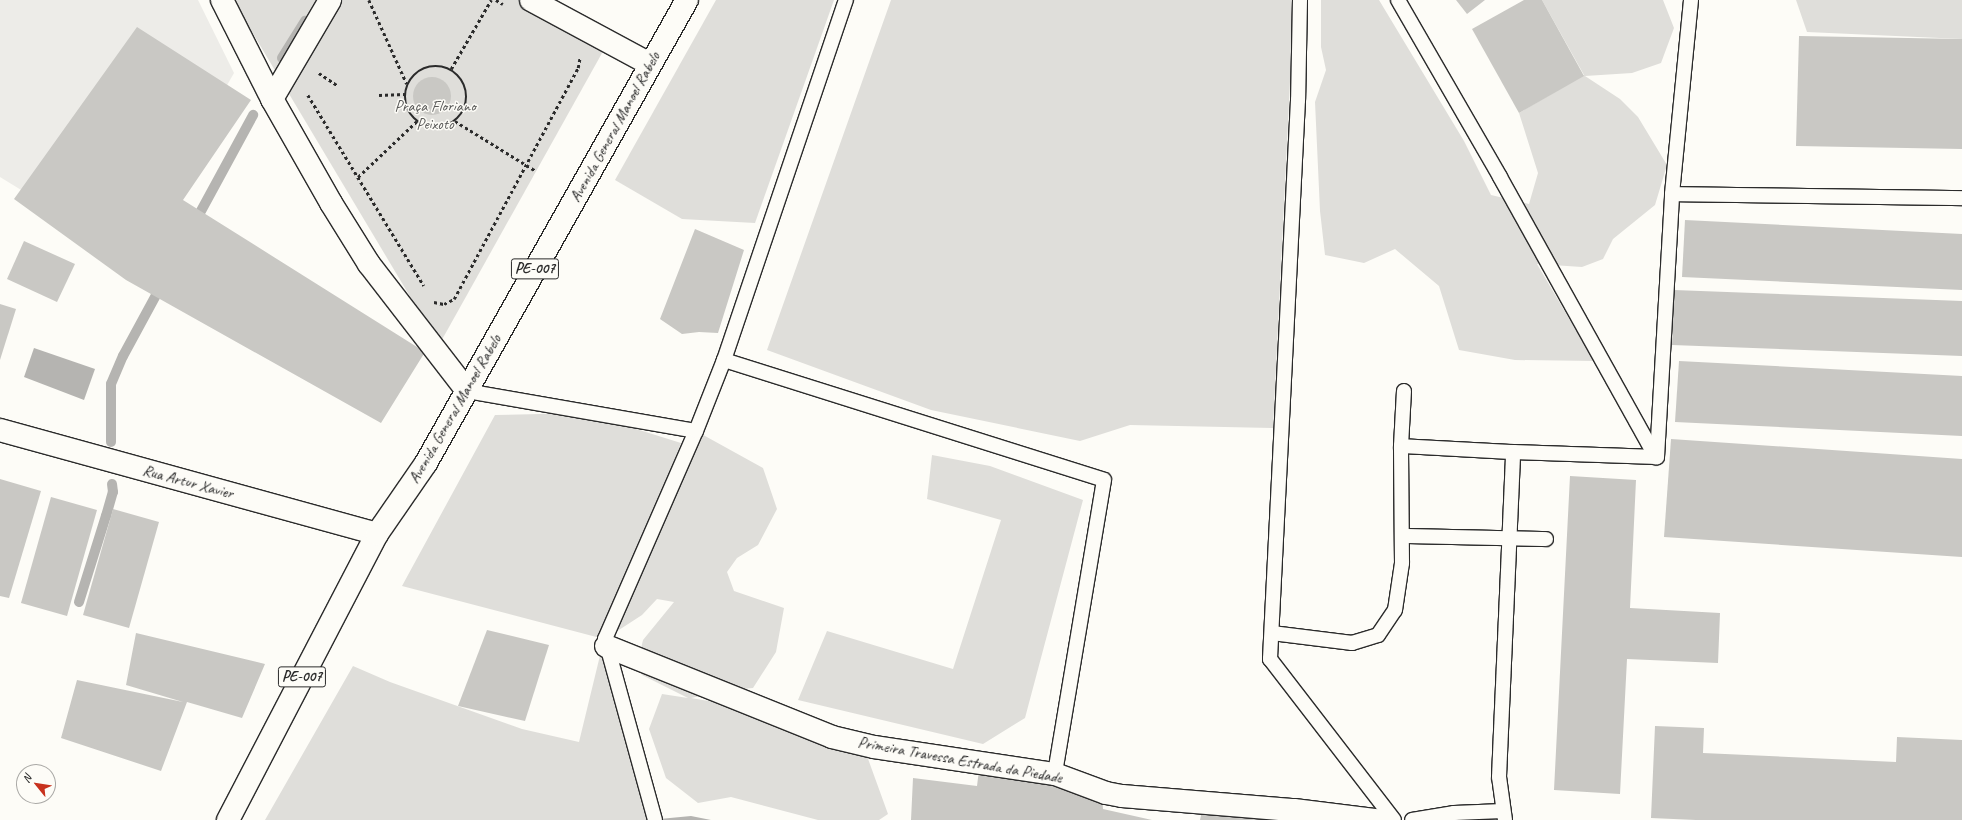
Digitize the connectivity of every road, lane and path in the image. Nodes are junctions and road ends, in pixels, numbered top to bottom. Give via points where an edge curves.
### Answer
1 (222, 0) edge
2 (330, 0) edge
3 (369, 0) edge
4 (491, 0) edge
5 (496, 0) edge
6 (531, 0) edge
7 (686, 0) edge
8 (846, 0) edge
9 (1300, 0) edge
10 (1398, 0) edge
11 (1691, 0) edge
12 (510, 7) dead end
13 (582, 52) dead end
14 (650, 64) junction
15 (451, 69) junction
16 (318, 73) dead end
17 (408, 84) junction
18 (338, 86) dead end
19 (405, 94) junction
20 (379, 95) dead end
21 (308, 97) dead end
22 (272, 99) junction
23 (417, 121) junction
24 (455, 121) junction
25 (526, 165) junction
26 (536, 171) dead end
27 (358, 177) junction
28 (1672, 194) junction
29 (1962, 198) edge
30 (425, 288) dead end
31 (433, 301) dead end
32 (724, 360) junction
33 (467, 391) junction
34 (1404, 391) dead end
35 (0, 430) edge
36 (696, 431) junction
37 (1401, 446) junction
38 (1513, 452) junction
39 (1656, 457) junction
40 (377, 534) junction
41 (1403, 536) junction
42 (1509, 538) junction
43 (1546, 539) dead end
44 (1272, 632) junction
45 (606, 646) junction
46 (1055, 774) junction
47 (1504, 816) edge
48 (654, 817) edge
49 (228, 820) edge
50 (1376, 820) edge
51 (1394, 820) edge
52 (1412, 820) edge

1 - 22 street
2 - 22 street
3 - 17 path
4 - 15 path
5 - 12 path
6 - 14 street
7 - 14 street, Avenida General Manoel Rabelo / PE-007
8 - 32 lane
9 - 44 lane via 1298,100
10 - 39 lane
11 - 28 lane
13 - 25 path via 578,68
14 - 33 street, Avenida General Manoel Rabelo / PE-007
15 - 17 path via 436,66 421,69
15 - 24 path via 465,84 467,94 466,105
16 - 18 path
17 - 19 path
19 - 20 path
19 - 23 path via 410,114
21 - 27 path
22 - 33 street via 369,264
23 - 24 path via 436,128
23 - 27 path
24 - 25 path
25 - 26 path
25 - 31 path via 454,299 444,304
27 - 30 path
28 - 29 lane
28 - 39 lane
32 - 36 lane
32 - 46 lane via 1104,480
33 - 36 lane
33 - 40 street, Avenida General Manoel Rabelo / PE-007 via 426,462
34 - 37 lane
35 - 40 street, Rua Artur Xavier
36 - 45 lane via 605,639
37 - 38 lane
37 - 41 lane
38 - 39 lane
38 - 42 lane
40 - 49 street, Avenida General Manoel Rabelo / PE-007
41 - 42 lane
41 - 44 lane via 1395,610 1378,635 1352,643
42 - 43 lane
42 - 47 lane via 1499,777
44 - 51 lane via 1270,659
45 - 46 street, Primeira Travessa Estrada da Piedade via 832,737 874,747
45 - 48 lane
46 - 50 street, Primeira Travessa Estrada da Piedade via 1106,793 1122,796 1294,810
47 - 52 lane via 1454,813

